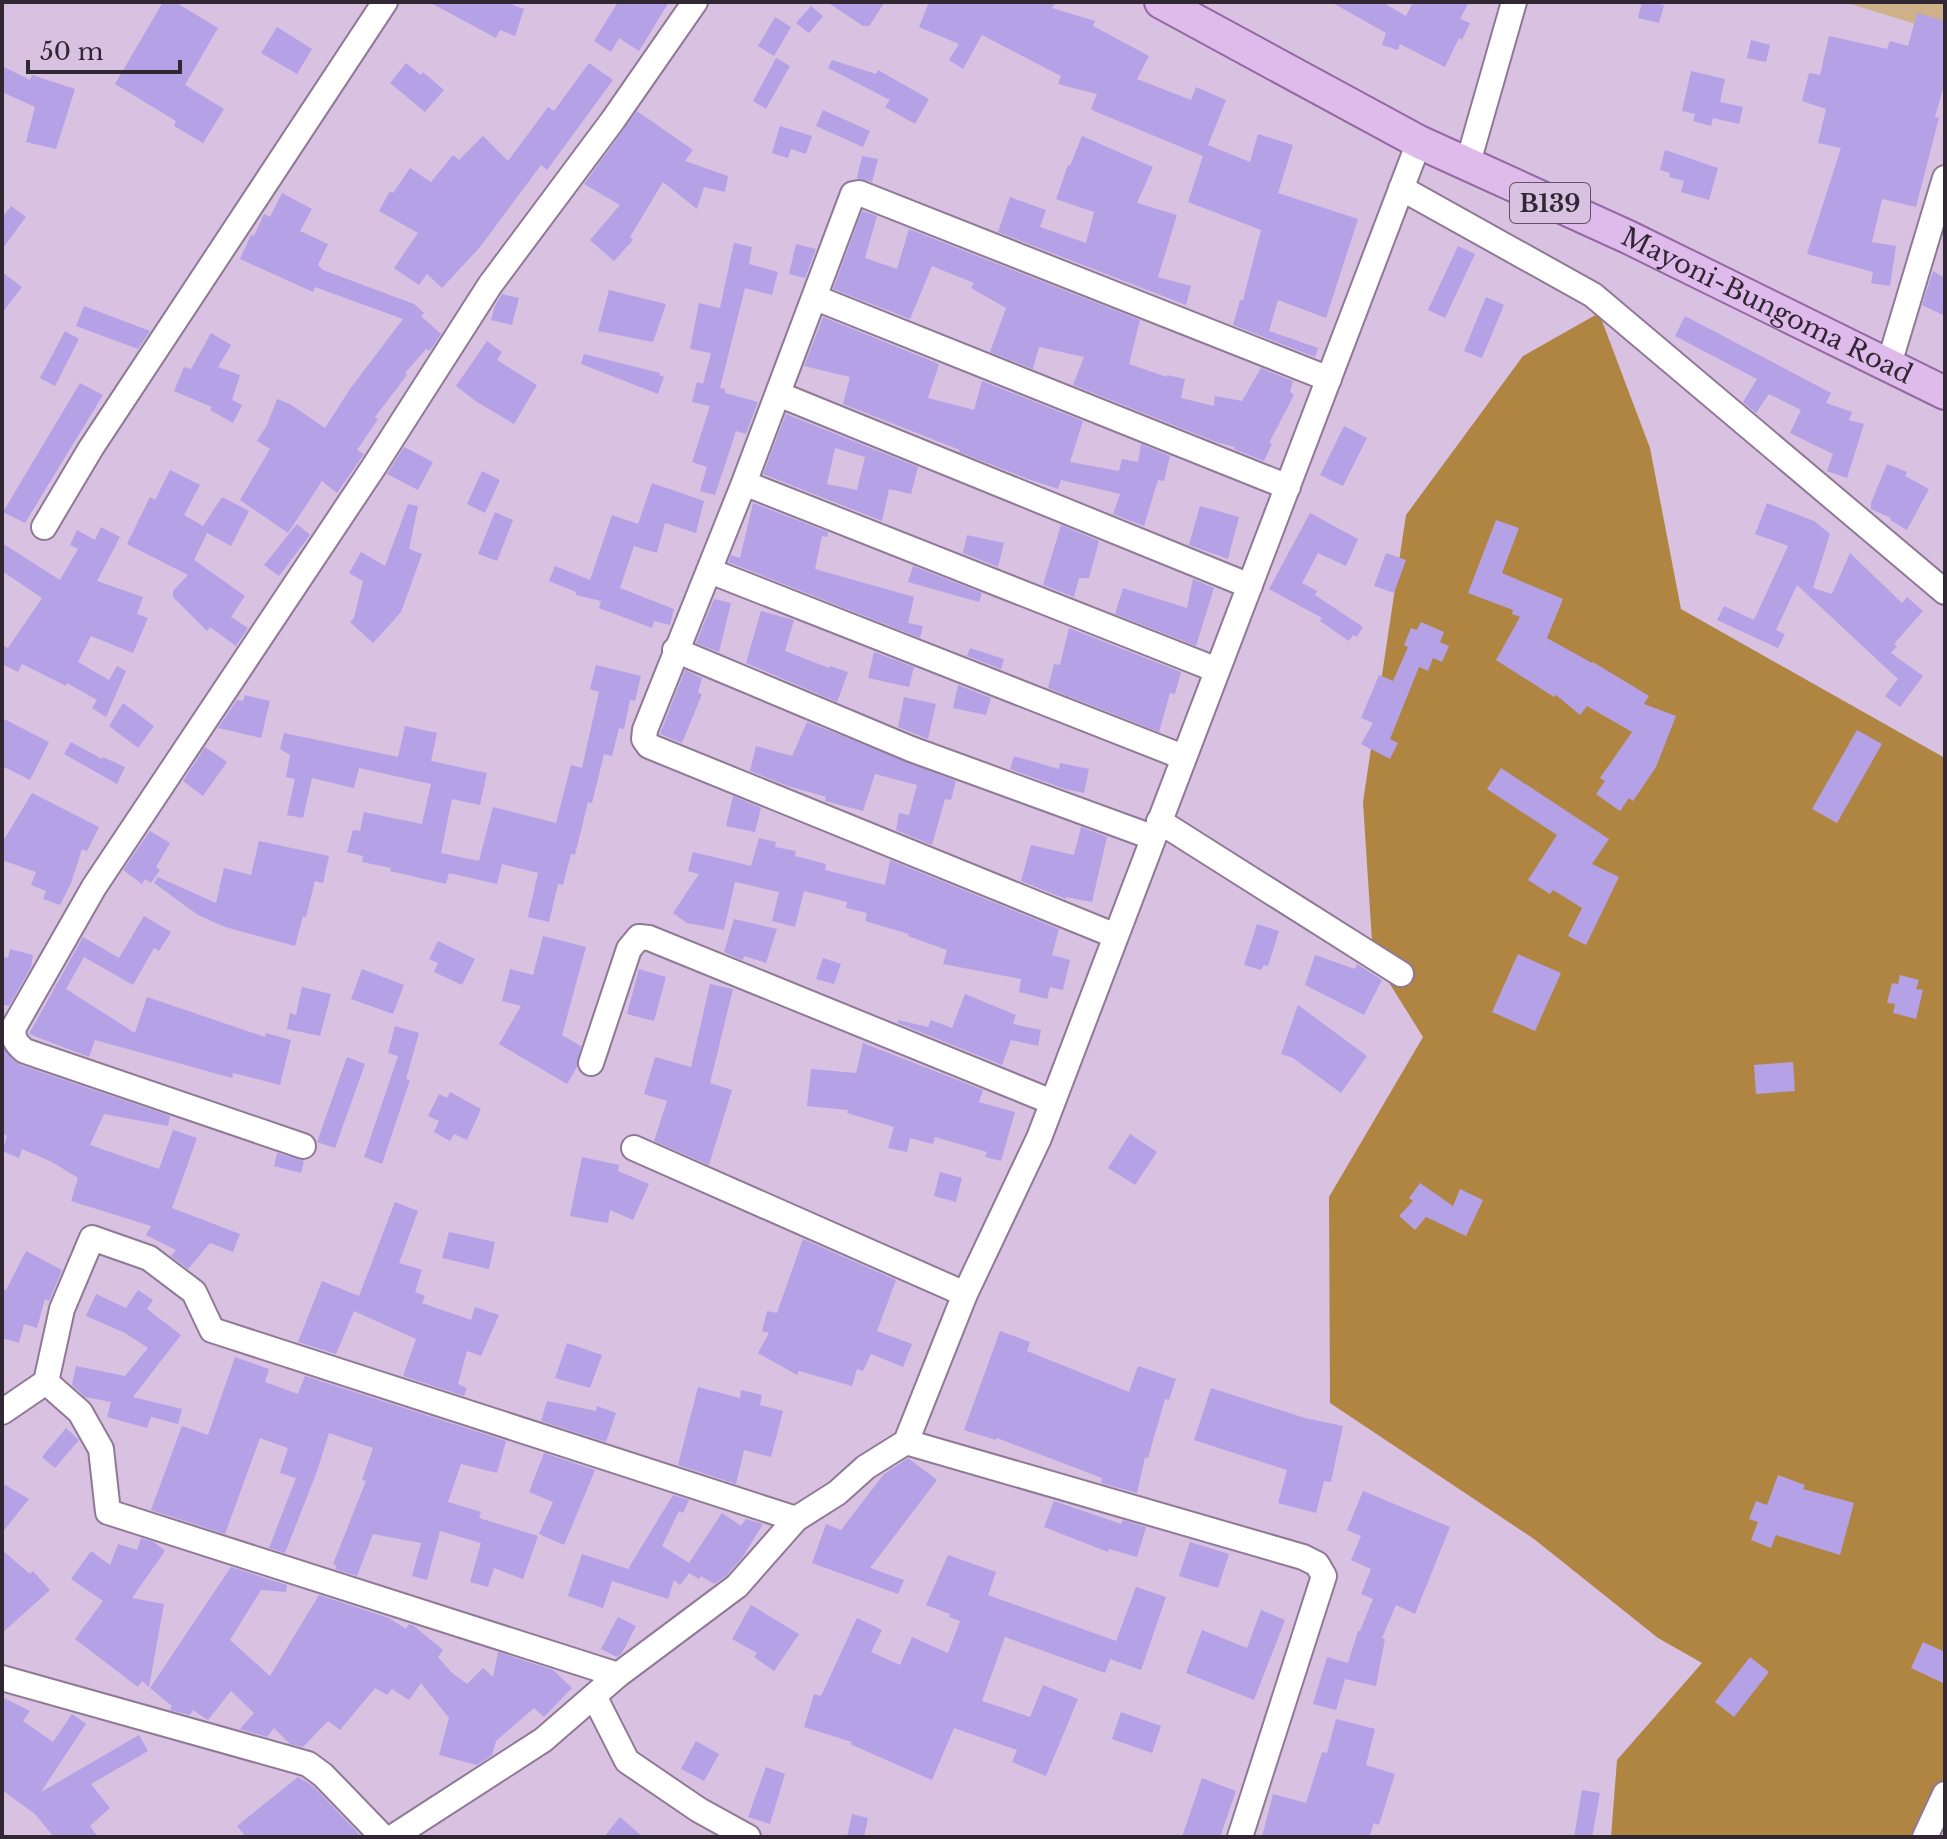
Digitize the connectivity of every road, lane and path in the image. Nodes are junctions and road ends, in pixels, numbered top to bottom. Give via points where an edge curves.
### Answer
1 (385, 2) edge
2 (695, 2) edge
3 (1161, 2) edge
4 (1514, 2) edge
5 (1419, 142) junction
6 (1467, 166) junction
7 (1945, 178) edge
8 (1401, 188) junction
9 (816, 298) junction
10 (1889, 364) junction
11 (1329, 379) junction
12 (1945, 393) edge
13 (778, 394) junction
14 (744, 483) junction
15 (1288, 487) junction
16 (44, 527) dead end
17 (710, 571) junction
18 (1250, 586) junction
19 (1945, 592) edge
20 (675, 650) junction
21 (1217, 670) junction
22 (1183, 757) junction
23 (1156, 829) junction
24 (1116, 936) junction
25 (1401, 974) dead end
26 (591, 1063) dead end
27 (1052, 1102) junction
28 (303, 1146) dead end
29 (634, 1148) dead end
30 (965, 1294) junction
31 (46, 1382) junction
32 (2, 1412) edge
33 (906, 1442) junction
34 (796, 1519) junction
35 (618, 1675) junction
36 (2, 1678) edge
37 (594, 1696) junction
38 (1945, 1794) edge
39 (383, 1837) edge
40 (393, 1837) edge
41 (748, 1837) edge
42 (1240, 1837) edge
43 (1925, 1837) edge

1 - 16 street
2 - 28 street via 490,285 94,887 14,1027 16,1042 25,1051
3 - 5 main road, Mayoni-Bungoma Road / B139
4 - 6 street
5 - 6 main road, Mayoni-Bungoma Road / B139
5 - 8 street
6 - 10 main road, Mayoni-Bungoma Road / B139 via 1628,237
7 - 10 street
8 - 11 street
8 - 19 street via 1593,295
9 - 11 street via 849,200 859,193
9 - 13 street
9 - 15 street
10 - 12 main road, Mayoni-Bungoma Road / B139
11 - 15 street
13 - 14 street
13 - 18 street
14 - 17 street
14 - 21 street
15 - 18 street
17 - 20 street
17 - 22 street
18 - 21 street
20 - 23 street via 911,749
20 - 24 street via 645,730 649,746
21 - 22 street
22 - 23 street
23 - 24 street
23 - 25 street
24 - 27 street
26 - 27 street via 629,949 639,937
27 - 30 street
29 - 30 street
30 - 33 street
31 - 32 street
31 - 34 street via 62,1309 92,1238 149,1258 194,1292 212,1330
31 - 35 street via 80,1412 101,1449 108,1512
33 - 34 street
33 - 42 street via 1317,1564 1324,1576
34 - 35 street via 737,1586
35 - 37 street
36 - 39 street via 308,1764
37 - 40 street via 543,1740
37 - 41 street via 627,1761
38 - 43 street

